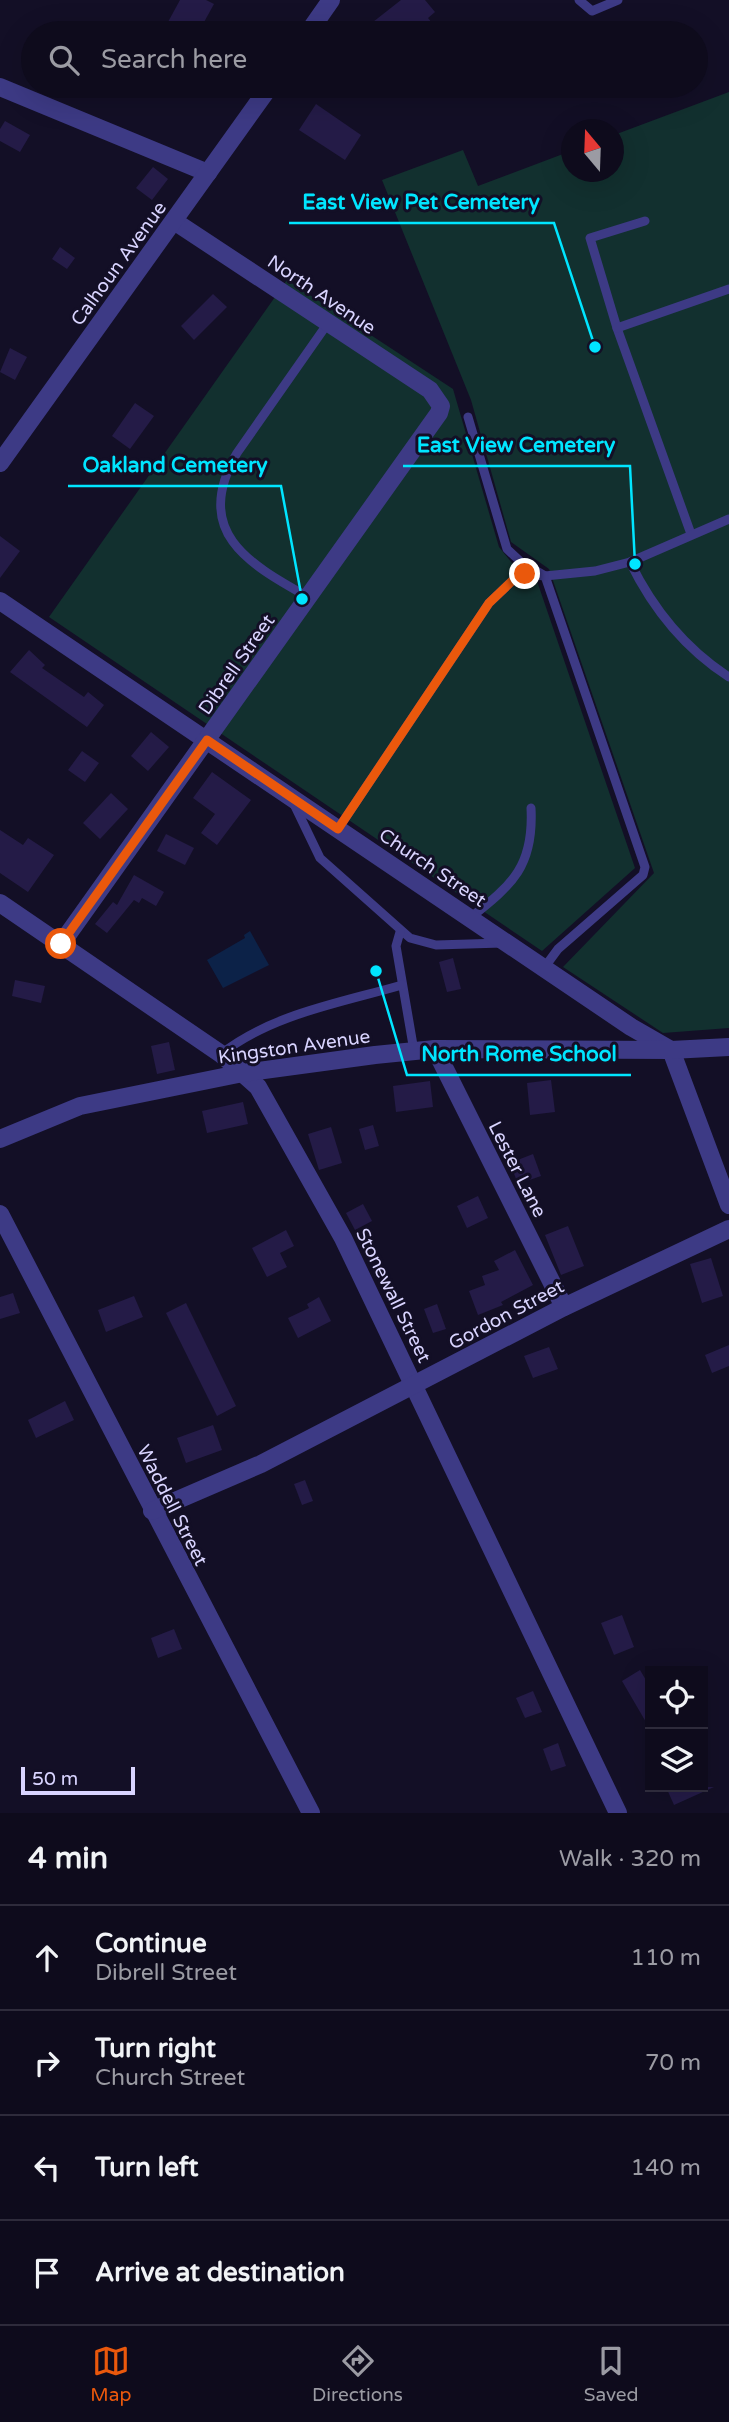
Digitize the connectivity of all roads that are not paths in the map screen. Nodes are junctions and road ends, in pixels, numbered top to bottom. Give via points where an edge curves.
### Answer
1 (331, 0) edge
2 (579, 0) edge
3 (618, 0) edge
4 (316, 21) edge
5 (0, 87) edge
6 (21, 96) edge
7 (27, 98) edge
8 (261, 98) edge
9 (208, 173) junction
10 (174, 221) junction
11 (645, 221) dead end
12 (729, 289) edge
13 (328, 323) junction
14 (617, 328) junction
15 (441, 406) joint
16 (468, 417) dead end
17 (0, 463) edge
18 (729, 519) edge
19 (691, 534) junction
20 (630, 562) junction
21 (545, 576) junction
22 (309, 597) junction
23 (0, 601) edge
24 (729, 677) edge
25 (207, 740) junction
26 (291, 797) junction
27 (531, 808) dead end
28 (338, 829) junction
29 (0, 903) edge
30 (470, 918) junction
31 (400, 932) junction
32 (507, 943) junction
33 (61, 944) junction
34 (544, 968) junction
35 (402, 985) junction
36 (729, 1047) edge
37 (435, 1049) junction
38 (671, 1050) junction
39 (414, 1051) junction
40 (221, 1054) junction
41 (243, 1073) junction
42 (0, 1139) edge
43 (729, 1205) edge
44 (0, 1214) edge
45 (729, 1229) edge
46 (564, 1307) junction
47 (416, 1385) junction
48 (152, 1511) junction
49 (311, 1813) edge
50 (618, 1813) edge

1 - 4 street
2 - 3 lane via 592,11
5 - 6 street
7 - 9 street
8 - 9 street, Calhoun Avenue
9 - 10 street, Calhoun Avenue
10 - 13 street, North Avenue
10 - 17 street, Calhoun Avenue
11 - 14 lane via 590,238
12 - 14 lane
13 - 15 street, North Avenue via 430,390
13 - 22 lane via 237,453 228,469 223,501 223,519 239,552
14 - 19 lane
15 - 22 street, Dibrell Street
16 - 21 lane via 507,549
18 - 19 lane
19 - 20 lane
20 - 21 lane via 596,572
20 - 24 lane via 652,601 690,649
21 - 28 lane via 525,574 489,603
21 - 34 lane via 645,867 643,875 558,949
22 - 25 street, Dibrell Street
23 - 25 street, Church Street
25 - 26 street, Church Street
25 - 33 street, Dibrell Street
26 - 28 street, Church Street
26 - 31 lane via 320,858
27 - 30 lane via 527,860 500,894
28 - 30 street, Church Street
29 - 33 street, Stonewall Street
30 - 32 street, Church Street
31 - 32 lane via 436,945
31 - 35 lane via 396,946
32 - 34 street, Church Street
33 - 40 street, Stonewall Street
34 - 38 street, Church Street
35 - 39 lane
35 - 40 lane via 275,1021 242,1037
36 - 38 street, Kingston Avenue
37 - 38 street, Kingston Avenue
37 - 39 street, Kingston Avenue
37 - 46 street, Lester Lane
38 - 43 street
39 - 41 street, Kingston Avenue
40 - 41 street, Stonewall Street
41 - 42 street, Kingston Avenue via 80,1107
41 - 47 street, Stonewall Street via 258,1087 343,1238
44 - 48 street, Waddell Street
45 - 46 street, Gordon Street
46 - 47 street, Gordon Street
47 - 48 street, Gordon Street via 261,1464
47 - 50 street, Stonewall Street
48 - 49 street, Waddell Street

